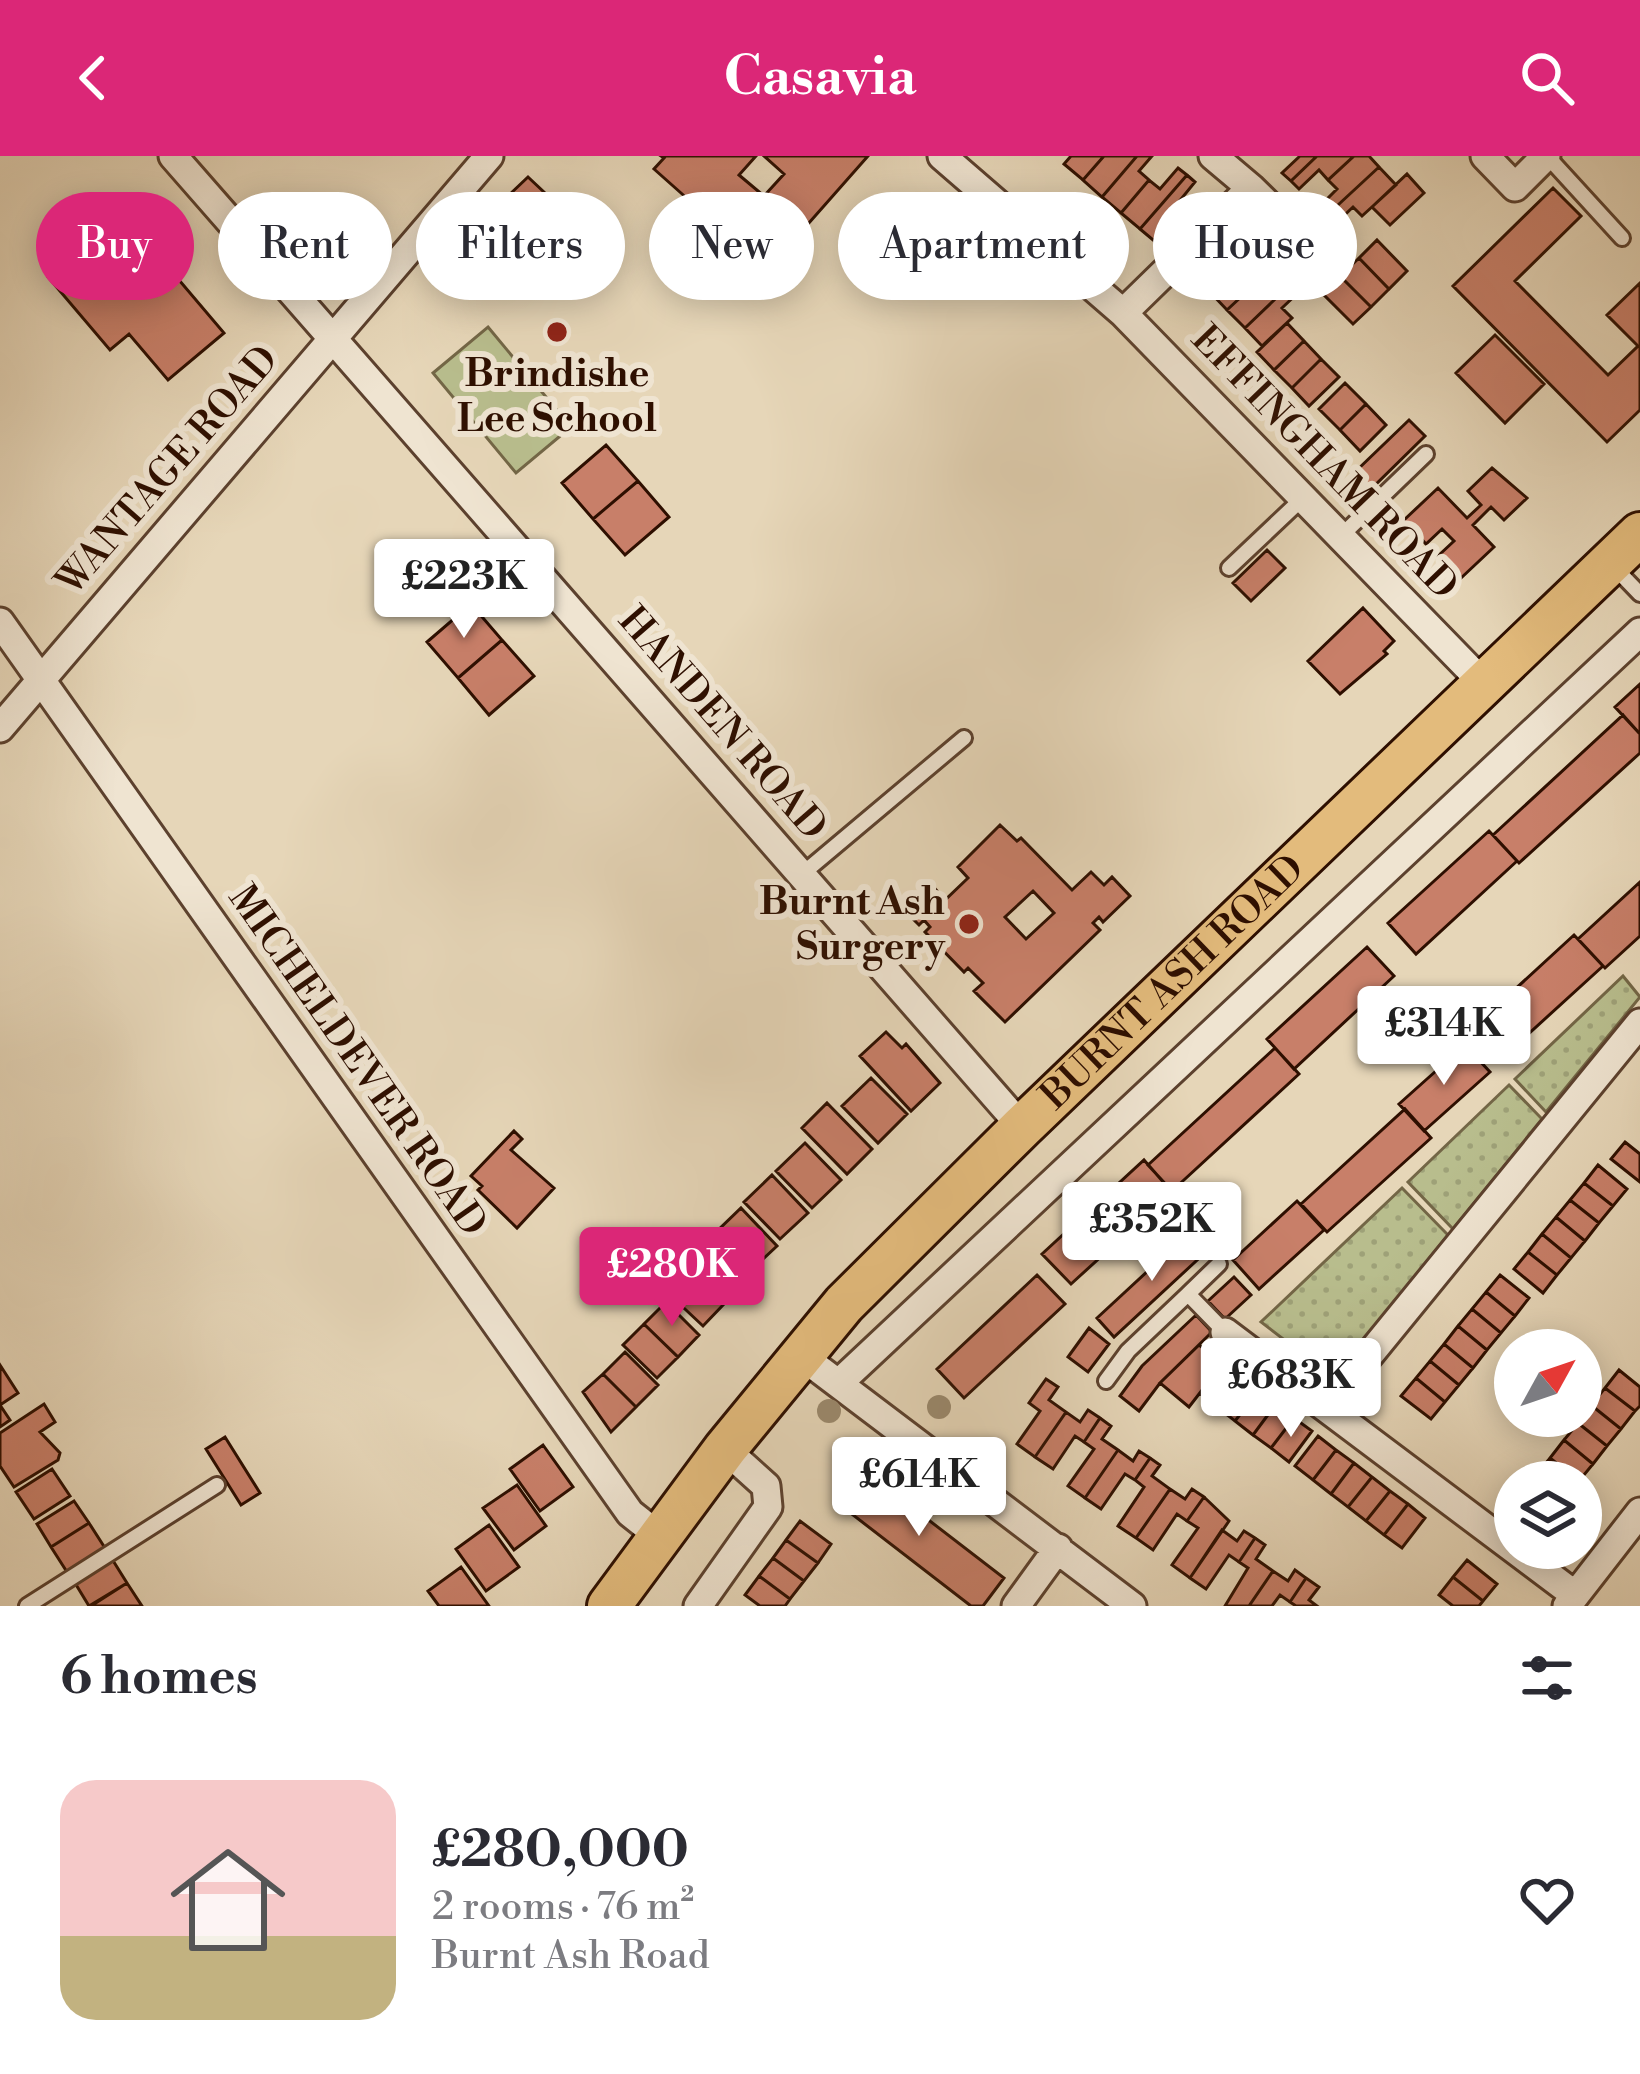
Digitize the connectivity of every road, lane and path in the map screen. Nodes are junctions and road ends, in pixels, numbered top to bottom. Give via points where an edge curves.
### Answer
1 (173, 156) edge
2 (489, 156) edge
3 (942, 156) edge
4 (1213, 156) edge
5 (1485, 156) edge
6 (1546, 156) edge
7 (1251, 188) junction
8 (1255, 192) edge
9 (1622, 238) dead end
10 (1123, 313) junction
11 (332, 339) junction
12 (1426, 454) dead end
13 (1304, 497) junction
14 (1341, 536) junction
15 (1625, 548) edge
16 (1229, 568) dead end
17 (1640, 594) edge
18 (0, 622) edge
19 (1640, 632) edge
20 (41, 680) junction
21 (1484, 684) junction
22 (0, 728) edge
23 (964, 738) dead end
24 (801, 875) junction
25 (1640, 1023) edge
26 (1022, 1126) junction
27 (1219, 1264) dead end
28 (1188, 1294) junction
29 (1226, 1332) joint
30 (800, 1354) junction
31 (1106, 1381) dead end
32 (840, 1382) junction
33 (1325, 1408) junction
34 (725, 1449) junction
35 (217, 1485) dead end
36 (1640, 1512) edge
37 (659, 1536) junction
38 (1058, 1548) junction
39 (1571, 1600) edge
40 (26, 1606) edge
41 (609, 1606) edge
42 (698, 1606) edge
43 (1016, 1606) edge
44 (1132, 1606) edge

1 - 11 street, HANDEN ROAD
2 - 11 street, WANTAGE ROAD
3 - 10 street, EFFINGHAM ROAD
4 - 7 street
5 - 6 street via 1515,187
6 - 9 lane
7 - 8 street
7 - 10 street
10 - 13 street, EFFINGHAM ROAD
11 - 20 street, WANTAGE ROAD
11 - 24 street, HANDEN ROAD
12 - 14 lane
13 - 14 street, EFFINGHAM ROAD
13 - 16 lane
14 - 21 street, EFFINGHAM ROAD
15 - 17 lane
15 - 21 main road, BURNT ASH ROAD
18 - 20 street, MICHELDEVER ROAD
19 - 32 street, BURNT ASH ROAD
20 - 22 street, WANTAGE ROAD
20 - 37 street, MICHELDEVER ROAD via 630,1513
21 - 26 main road, BURNT ASH ROAD
23 - 24 lane
24 - 26 street, HANDEN ROAD
25 - 33 street
26 - 30 main road, BURNT ASH ROAD
27 - 28 lane
28 - 29 lane
28 - 31 lane
29 - 33 street
30 - 32 street
30 - 34 main road, BURNT ASH ROAD
32 - 38 street
33 - 39 street
34 - 37 main road, BURNT ASH ROAD
34 - 42 street via 766,1486 768,1507
35 - 40 lane
36 - 39 street
37 - 41 main road, BURNT ASH ROAD
38 - 43 street
38 - 44 street

